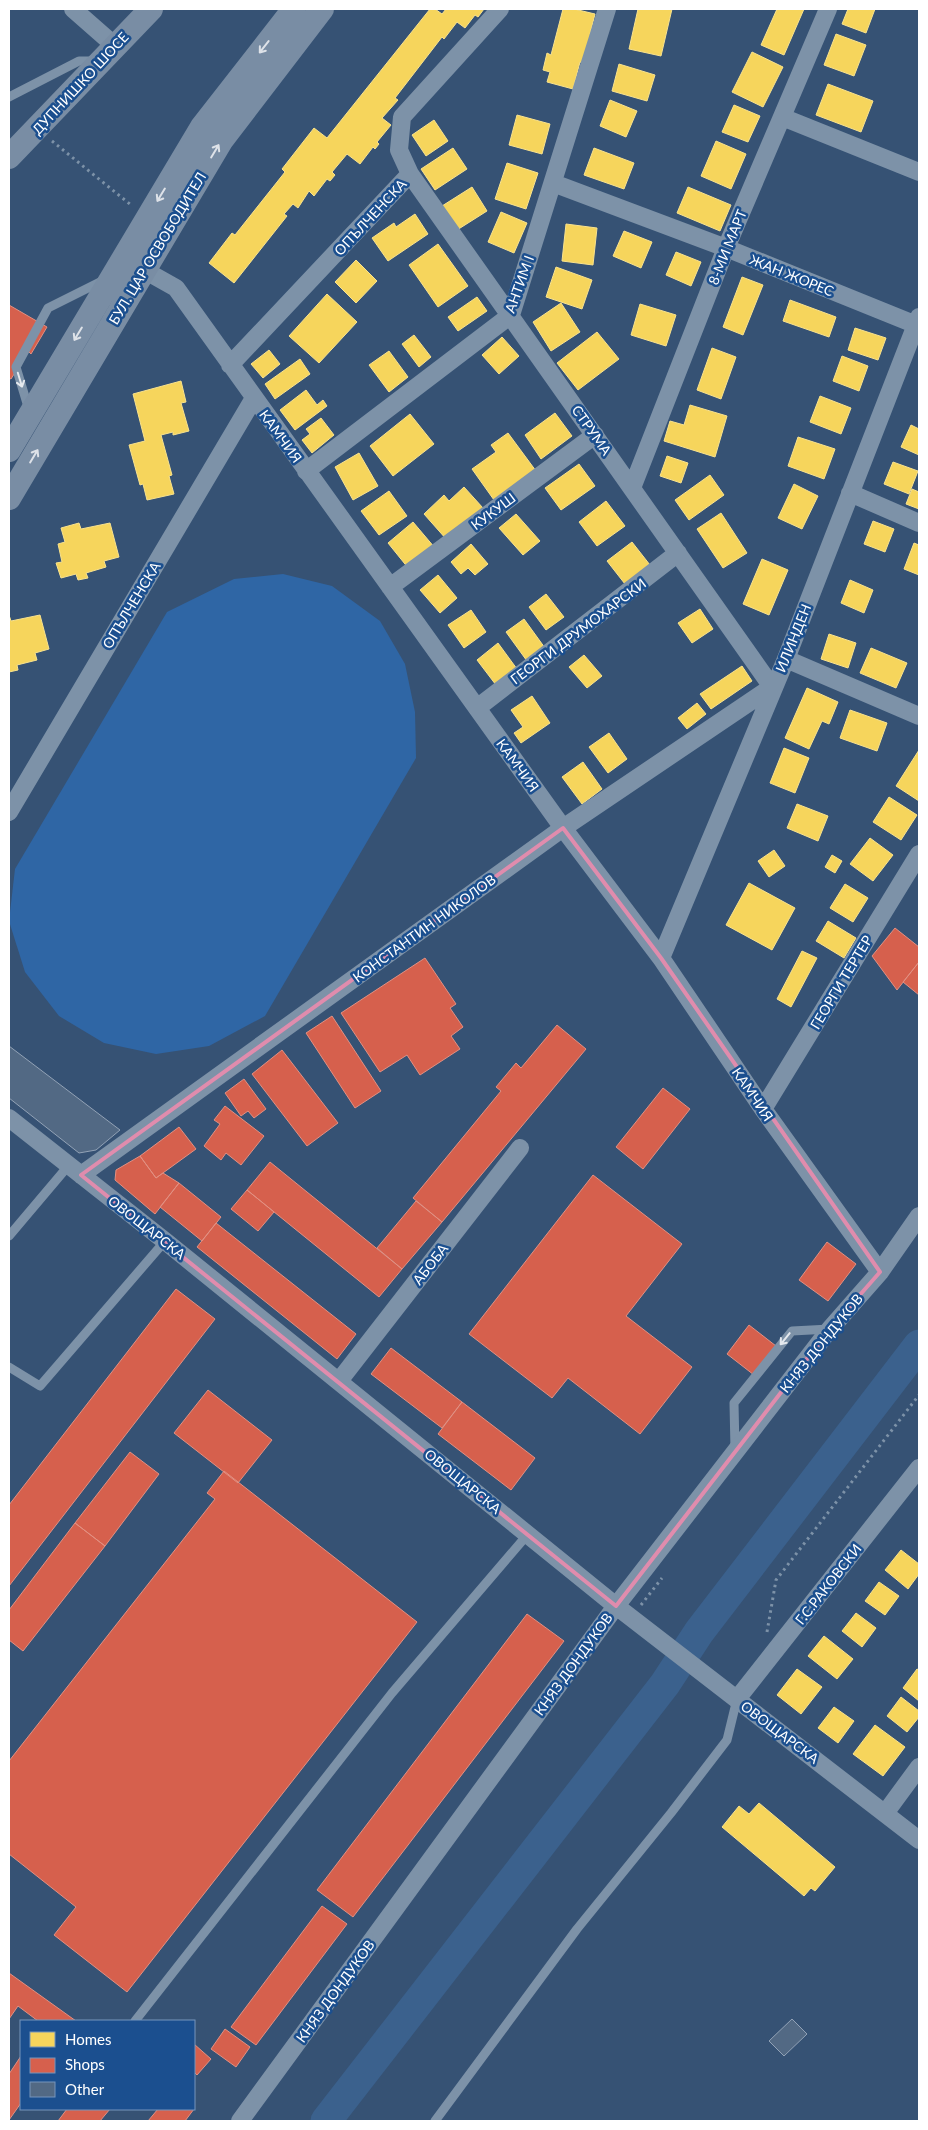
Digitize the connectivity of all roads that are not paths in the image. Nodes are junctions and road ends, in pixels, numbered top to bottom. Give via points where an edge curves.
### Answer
1 (73, 9) edge
2 (151, 9) edge
3 (294, 9) edge
4 (322, 9) edge
5 (500, 9) edge
6 (606, 9) edge
7 (828, 9) edge
8 (106, 53) junction
9 (9, 97) edge
10 (782, 117) junction
11 (9, 157) edge
12 (919, 172) edge
13 (410, 174) junction
14 (553, 183) junction
15 (726, 248) junction
16 (144, 270) junction
17 (113, 276) junction
18 (511, 315) junction
19 (918, 322) edge
20 (230, 365) junction
21 (254, 398) junction
22 (30, 414) junction
23 (596, 435) junction
24 (9, 450) edge
25 (306, 471) junction
26 (632, 488) junction
27 (850, 493) junction
28 (9, 498) edge
29 (919, 522) edge
30 (678, 554) junction
31 (390, 587) junction
32 (786, 659) junction
33 (772, 687) junction
34 (477, 708) junction
35 (919, 716) edge
36 (9, 812) edge
37 (563, 828) junction
38 (919, 854) edge
39 (661, 958) junction
40 (764, 1109) junction
41 (9, 1118) edge
42 (520, 1148) dead end
43 (75, 1170) junction
44 (919, 1216) edge
45 (9, 1236) edge
46 (165, 1241) junction
47 (880, 1272) junction
48 (830, 1329) junction
49 (9, 1367) edge
50 (339, 1381) junction
51 (736, 1451) junction
52 (919, 1468) edge
53 (528, 1534) junction
54 (616, 1606) junction
55 (737, 1699) junction
56 (919, 1767) edge
57 (886, 1812) junction
58 (919, 1840) edge
59 (136, 2020) edge
60 (240, 2121) edge
61 (435, 2121) edge

1 - 8 street
2 - 8 main road, ДУПНИШКО ШОСЕ
3 -> 17 main road, БУЛ. ЦАР ОСВОБОДИТЕЛ via 202,127
16 -> 4 main road, БУЛ. ЦАР ОСВОБОДИТЕЛ via 221,141
5 - 13 street, ОПЪЛЧЕНСКА via 402,117 399,150
6 - 14 street, АНТИМ I
7 - 10 street, 8-МИ МАРТ
8 - 9 lane via 79,61
8 - 11 main road, ДУПНИШКО ШОСЕ
10 - 12 street
10 - 15 street, 8-МИ МАРТ
13 - 18 street, СТРУМА
13 - 20 street, ОПЪЛЧЕНСКА
14 - 15 street, ЖАН ЖОРЕС
14 - 18 street, АНТИМ I
15 - 19 street, ЖАН ЖОРЕС
15 - 26 street, 8-МИ МАРТ
16 - 20 street, КАМЧИЯ via 176,288
28 -> 16 main road, БУЛ. ЦАР ОСВОБОДИТЕЛ
17 -> 22 main road, БУЛ. ЦАР ОСВОБОДИТЕЛ
17 -> 22 lane via 48,308 16,367
18 - 23 street, СТРУМА
18 - 25 street, АНТИМ I
19 - 27 street, ИЛИНДЕН
20 - 21 street, КАМЧИЯ
21 - 25 street, КАМЧИЯ
21 - 36 street, ОПЪЛЧЕНСКА
22 - 24 main road, БУЛ. ЦАР ОСВОБОДИТЕЛ
23 - 26 street, СТРУМА
23 - 31 street, КУКУШ
25 - 31 street, КАМЧИЯ
26 - 30 street, СТРУМА
27 - 29 street
27 - 32 street, ИЛИНДЕН
30 - 33 street, СТРУМА
30 - 34 street, ГЕОРГИ ДРУМОХАРСКИ
31 - 34 street, КАМЧИЯ
32 - 33 street, ИЛИНДЕН
32 - 35 street
33 - 37 street, КОНСТАНТИН НИКОЛОВ
33 - 39 street, ИЛИНДЕН
34 - 37 street, КАМЧИЯ
37 - 39 street, КАМЧИЯ
37 - 43 street, КОНСТАНТИН НИКОЛОВ
38 - 40 street, ГЕОРГИ ТЕРТЕР
39 - 40 street, КАМЧИЯ
40 - 47 street, КАМЧИЯ
41 - 43 street, ОВОЩАРСКА
42 - 50 street, АБОБА
43 - 45 lane
43 - 46 street, ОВОЩАРСКА
44 - 47 street, КНЯЗ ДОНДУКОВ
46 - 49 lane via 40,1386
46 - 50 street, ОВОЩАРСКА
47 - 48 street, КНЯЗ ДОНДУКОВ
48 - 51 street, КНЯЗ ДОНДУКОВ
48 -> 51 lane via 792,1331 734,1403
50 - 53 street, ОВОЩАРСКА
51 - 54 street, КНЯЗ ДОНДУКОВ
52 - 55 street, Г.С.РАКОВСКИ
53 - 54 street, ОВОЩАРСКА
53 - 59 lane via 392,1693
54 - 55 street, ОВОЩАРСКА
54 - 60 street, КНЯЗ ДОНДУКОВ
55 - 57 street, ОВОЩАРСКА
55 - 61 lane via 727,1740 577,1929
56 - 57 street
57 - 58 street, ОВОЩАРСКА

